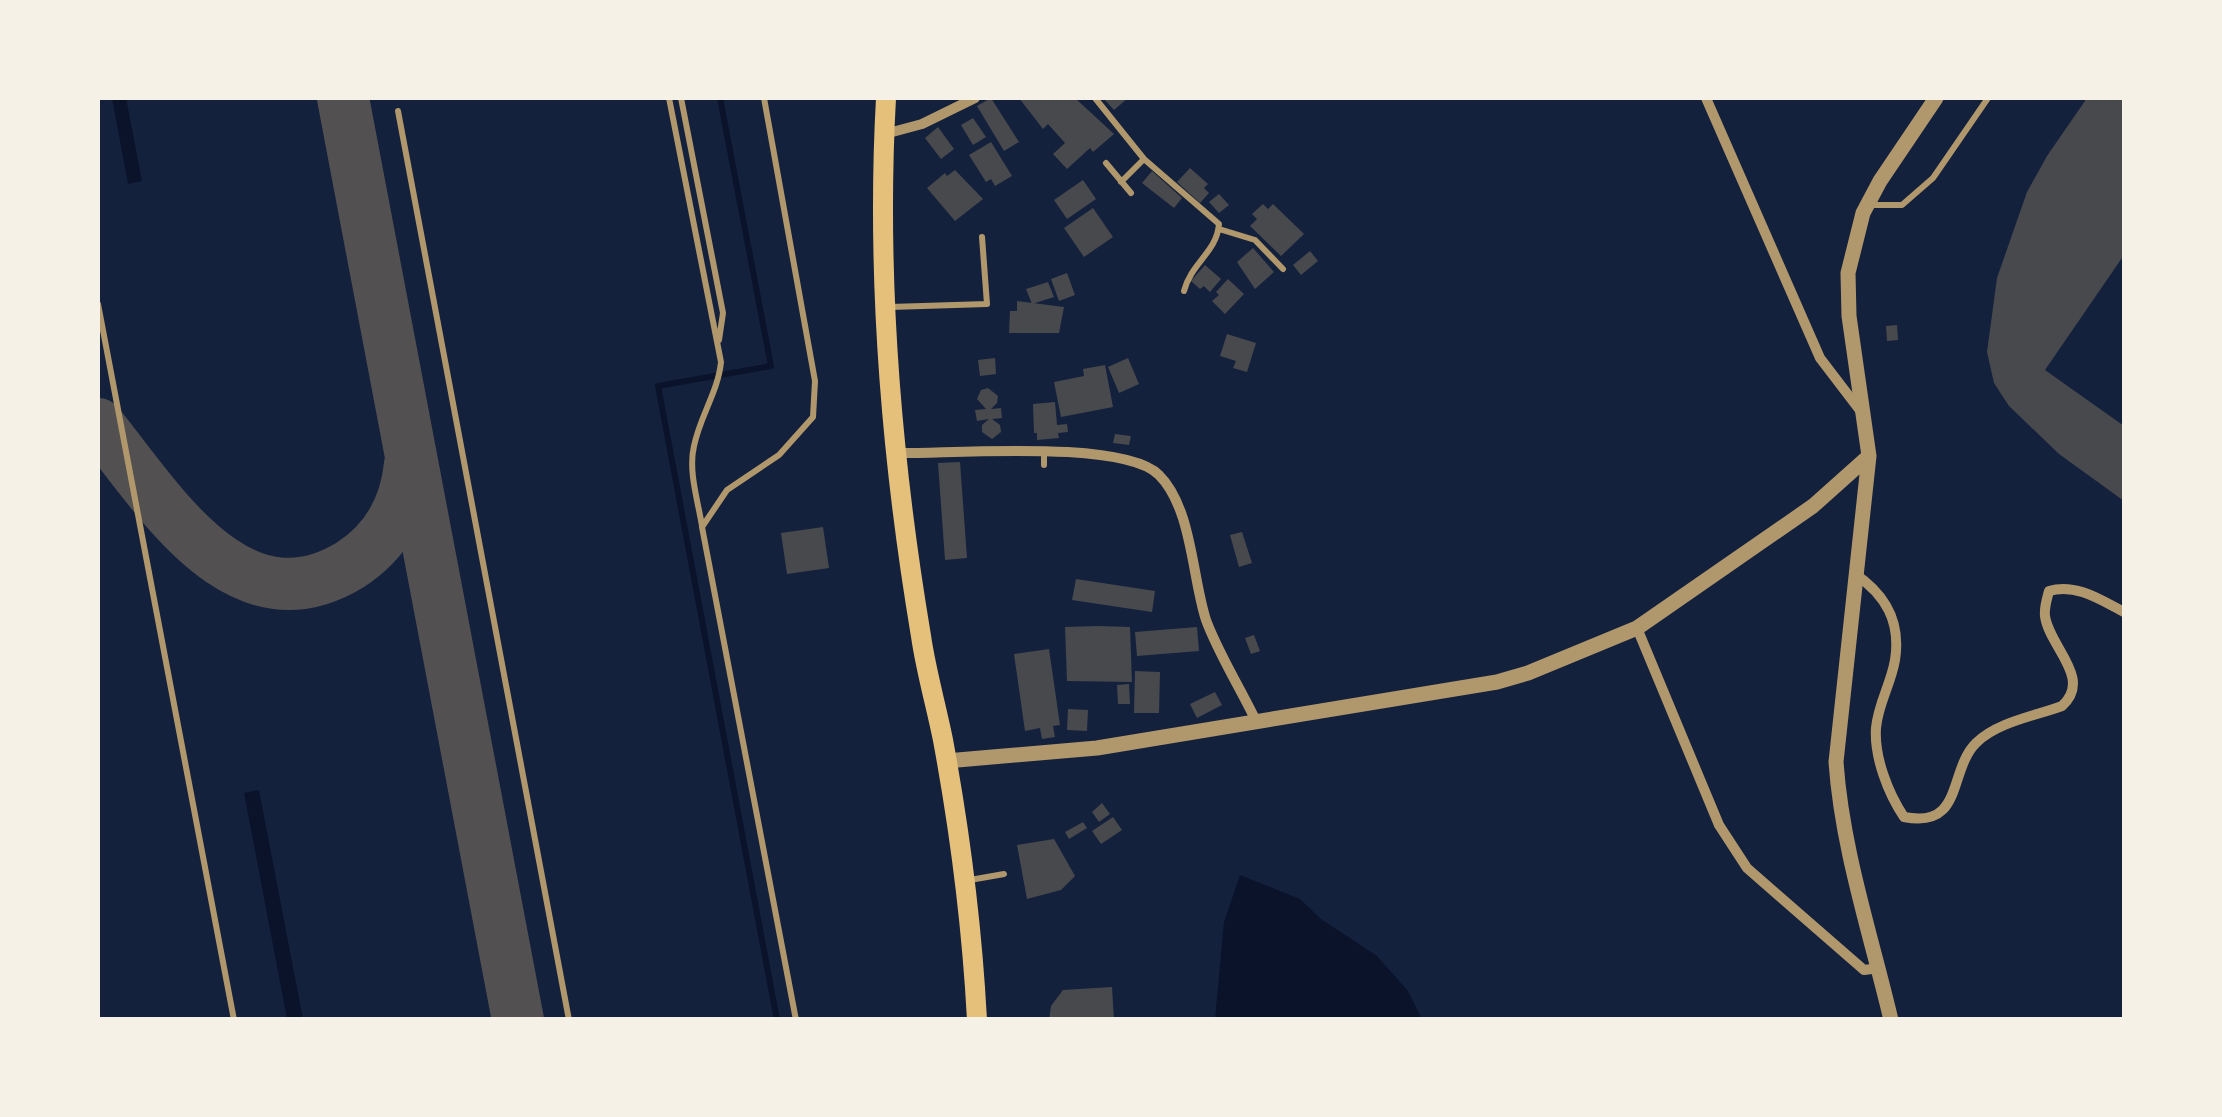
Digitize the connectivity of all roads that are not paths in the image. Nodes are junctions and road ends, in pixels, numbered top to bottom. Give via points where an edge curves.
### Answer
1 (669, 98) edge
2 (682, 98) edge
3 (764, 98) edge
4 (886, 98) edge
5 (976, 98) edge
6 (1095, 98) edge
7 (1706, 98) edge
8 (1936, 98) edge
9 (1988, 98) edge
10 (398, 112) dead end
11 (884, 134) junction
12 (1144, 159) junction
13 (1106, 163) dead end
14 (1121, 182) junction
15 (1131, 193) dead end
16 (1867, 205) junction
17 (1219, 229) junction
18 (982, 237) dead end
19 (1284, 270) dead end
20 (1184, 290) dead end
21 (98, 304) edge
22 (882, 307) junction
23 (718, 346) junction
24 (1863, 414) junction
25 (895, 453) junction
26 (1869, 456) junction
27 (702, 527) junction
28 (1854, 574) junction
29 (2124, 612) edge
30 (1637, 628) junction
31 (1257, 723) junction
32 (946, 761) junction
33 (1004, 874) dead end
34 (964, 880) junction
35 (1878, 968) junction
36 (234, 1020) edge
37 (568, 1020) edge
38 (796, 1020) edge
39 (977, 1020) edge
40 (1891, 1020) edge

1 - 23 lane
2 - 23 lane via 723,312
3 - 27 lane via 814,380 813,416 779,455 727,490
4 - 11 main road
5 - 11 street
6 - 12 lane
7 - 24 street via 1820,358
8 - 16 street
9 - 16 lane via 1933,178 1902,205
10 - 37 lane
11 - 22 main road
12 - 14 lane
12 - 17 lane
13 - 14 lane
14 - 15 lane
16 - 24 street via 1848,274
17 - 19 lane via 1255,240
17 - 20 lane
18 - 22 lane via 987,304
21 - 36 lane
22 - 25 main road
23 - 27 lane via 719,383 692,459
24 - 26 street
25 - 31 street via 1112,456 1158,473 1178,504 1207,621
25 - 32 main road
26 - 28 street
26 - 30 street via 1813,506
27 - 38 lane
28 - 29 street via 1879,590 1895,626 1895,660 1876,734 1889,794 1904,816 1919,820 1955,796 1962,763 1975,744 2070,699 2072,672 2045,616 2049,591 2062,587
28 - 35 street via 1836,762
30 - 31 street via 1497,682
30 - 35 street via 1719,825 1747,868 1864,970
31 - 32 street via 1097,748
32 - 34 main road
33 - 34 lane
34 - 39 main road
35 - 40 street

